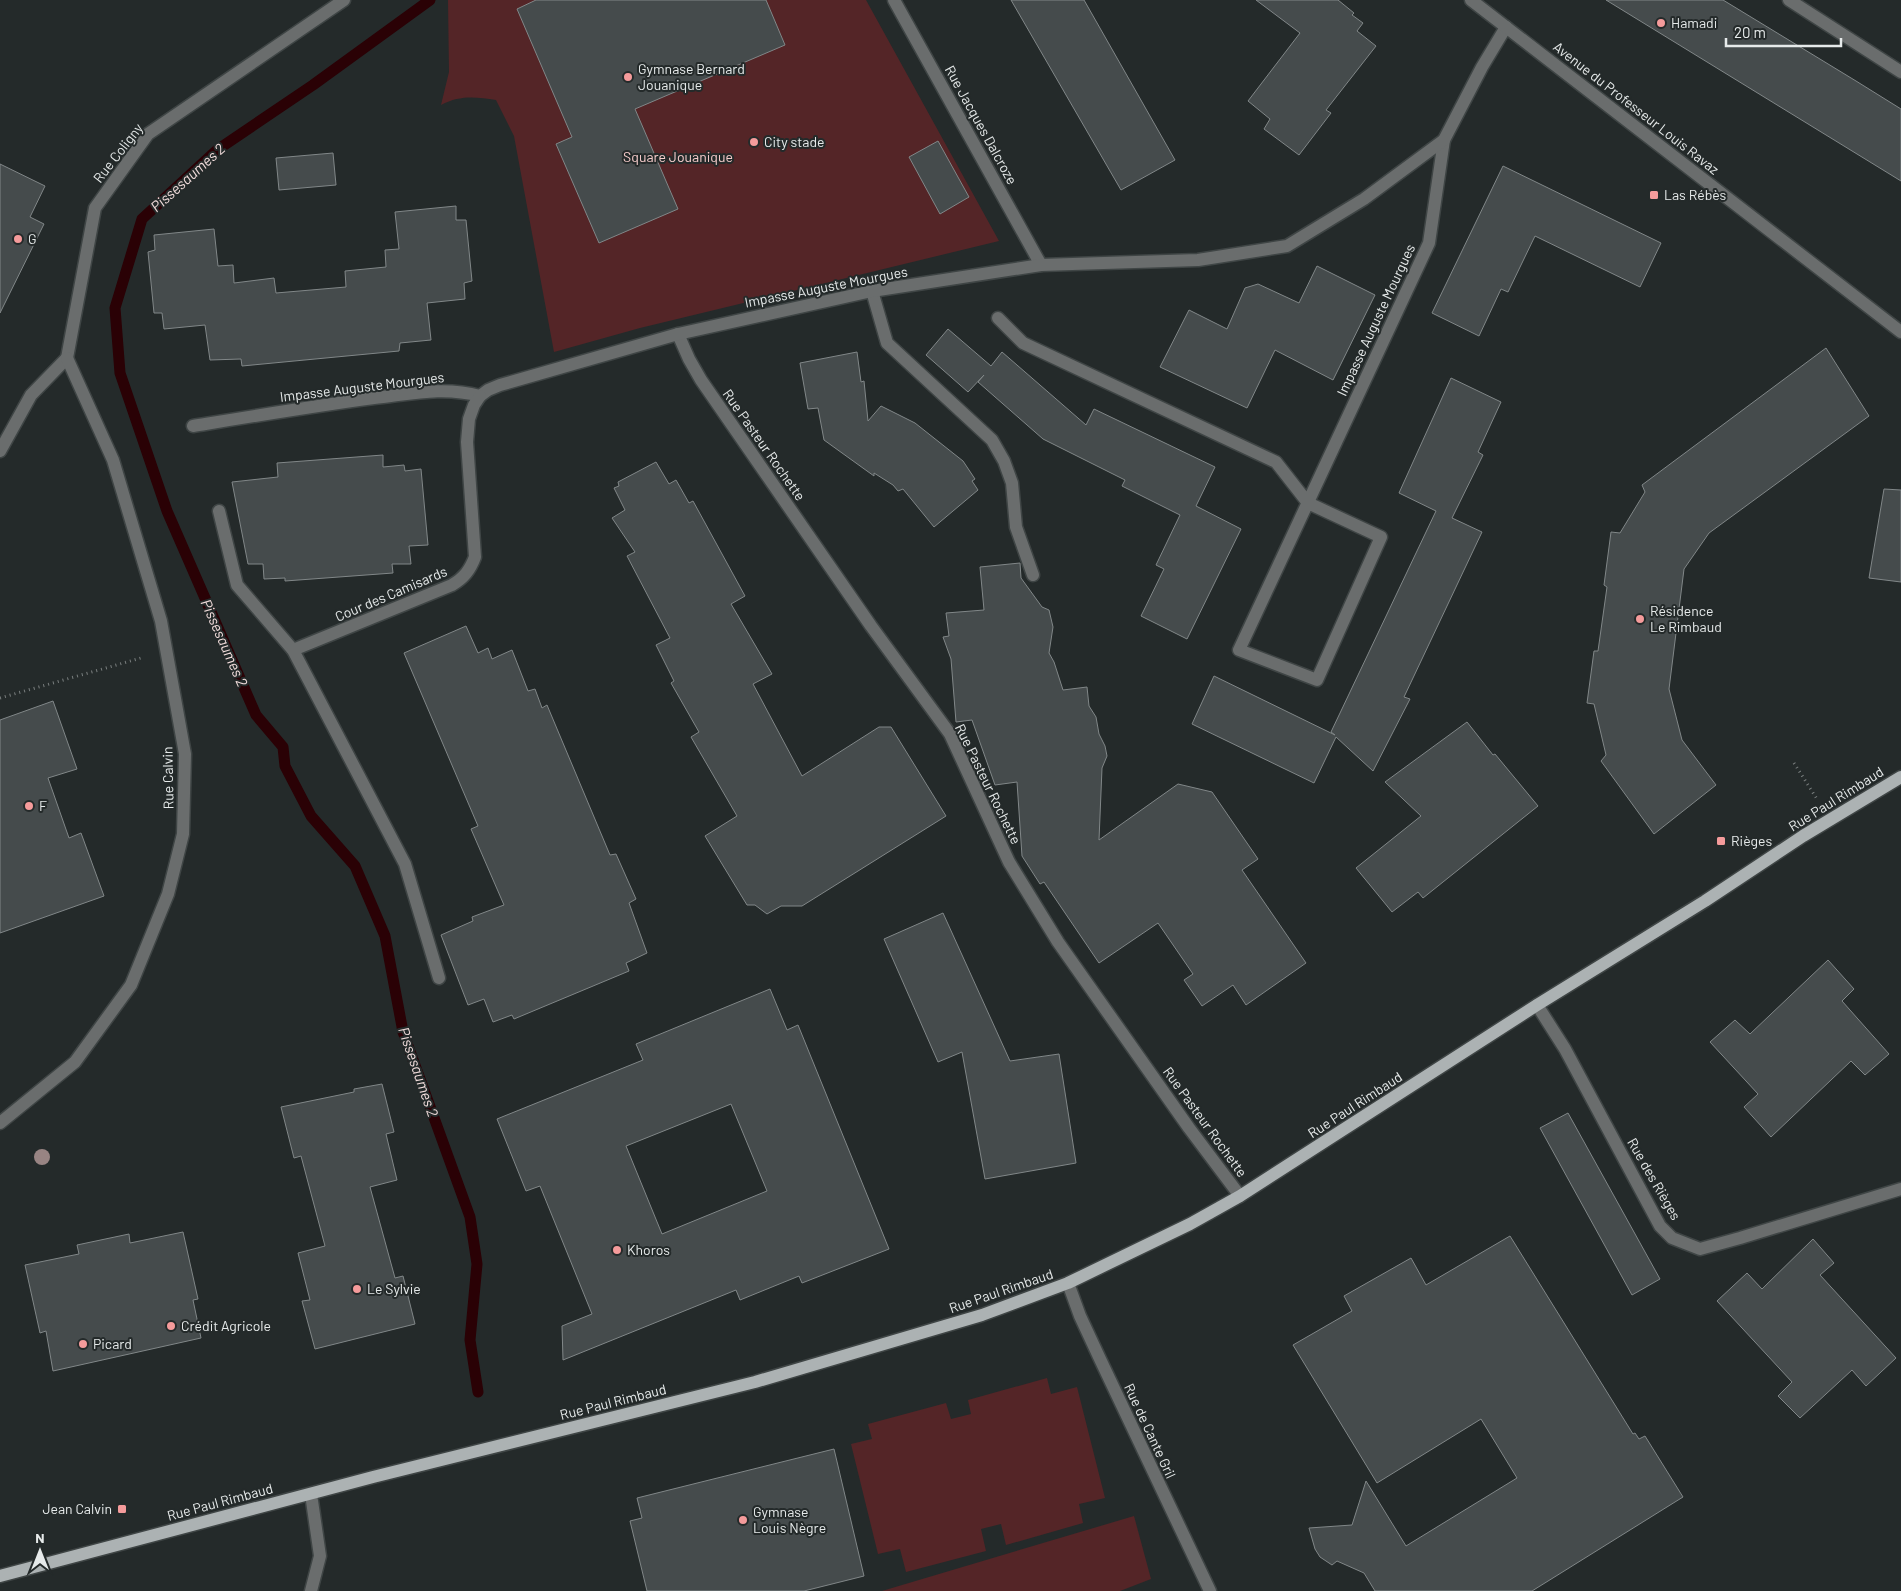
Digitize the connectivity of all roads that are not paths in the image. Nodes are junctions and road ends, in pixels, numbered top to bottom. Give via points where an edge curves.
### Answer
1 (344, 0) edge
2 (894, 0) edge
3 (1471, 0) edge
4 (1789, 0) edge
5 (1506, 27) junction
6 (1901, 72) edge
7 (1444, 140) junction
8 (1041, 265) junction
9 (872, 291) junction
10 (998, 318) dead end
11 (1901, 332) edge
12 (678, 334) junction
13 (67, 358) junction
14 (480, 396) junction
15 (193, 426) dead end
16 (0, 451) edge
17 (1308, 503) junction
18 (219, 511) dead end
19 (1033, 574) dead end
20 (293, 650) junction
21 (1901, 777) edge
22 (439, 978) dead end
23 (1537, 1005) junction
24 (0, 1123) edge
25 (1901, 1190) edge
26 (1240, 1196) junction
27 (1068, 1283) junction
28 (311, 1494) junction
29 (0, 1576) edge
30 (311, 1591) edge
31 (1210, 1591) edge

1 - 13 street, Rue Coligny via 148,134 95,208
2 - 8 street, Rue Jacques Dalcroze
3 - 5 street, Avenue du Professeur Louis Ravaz
4 - 6 street
5 - 7 street, Impasse Auguste Mourgues
5 - 11 street, Avenue du Professeur Louis Ravaz
7 - 8 street, Impasse Auguste Mourgues via 1364,199 1287,246 1198,260
7 - 17 street, Impasse Auguste Mourgues via 1429,242
8 - 9 street, Impasse Auguste Mourgues
9 - 12 street, Impasse Auguste Mourgues
9 - 19 street via 887,343 992,440 1004,461 1012,483 1016,527
10 - 17 street, Impasse Auguste Mourgues via 1023,343 1276,462
12 - 14 street, Impasse Auguste Mourgues via 500,385
12 - 26 street, Rue Pasteur Rochette via 701,380 950,734 1009,862 1058,942
13 - 16 street via 31,395
13 - 24 street, Rue Calvin via 113,460 160,621 185,754 183,834 168,894 131,985 75,1062
14 - 15 street, Impasse Auguste Mourgues via 440,390 325,404
14 - 20 street, Cour des Camisards via 469,419 467,442 475,557 470,569 452,585
17 - 17 street, Impasse Auguste Mourgues via 1381,537 1317,680 1239,650
18 - 20 street via 237,585
20 - 22 street via 405,864
21 - 23 main road, Rue Paul Rimbaud
23 - 25 street, Rue des Rièges via 1565,1049 1660,1226 1672,1238 1700,1249
23 - 26 main road, Rue Paul Rimbaud
26 - 27 main road, Rue Paul Rimbaud
27 - 28 main road, Rue Paul Rimbaud via 982,1315 755,1382
27 - 31 street, Rue de Cante Gril via 1100,1360
28 - 29 main road, Rue Paul Rimbaud
28 - 30 street via 320,1556

